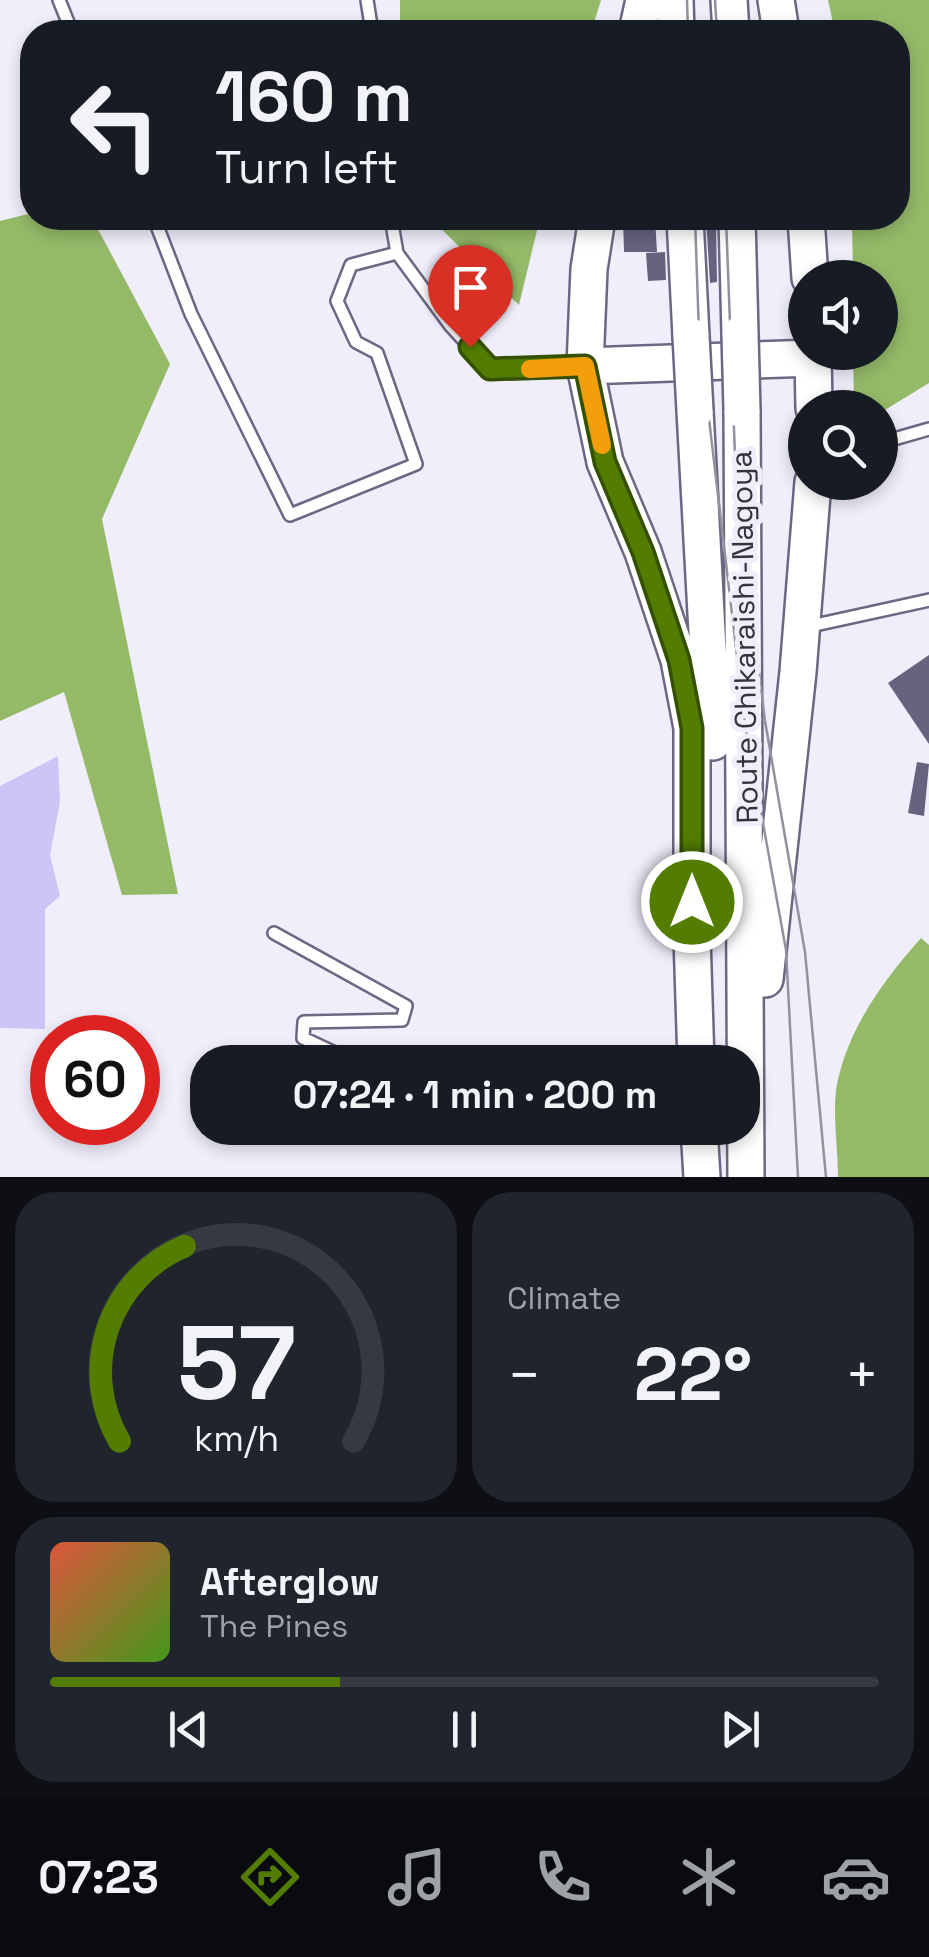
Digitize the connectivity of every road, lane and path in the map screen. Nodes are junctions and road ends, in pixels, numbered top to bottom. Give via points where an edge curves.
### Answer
1 (159, 230) edge
2 (393, 230) edge
3 (595, 230) edge
4 (686, 230) edge
5 (737, 230) edge
6 (807, 230) edge
7 (397, 254) junction
8 (809, 260) edge
9 (788, 356) edge
10 (585, 366) junction
11 (929, 429) edge
12 (898, 438) edge
13 (812, 500) edge
14 (929, 600) edge
15 (802, 628) junction
16 (274, 933) dead end
17 (318, 1045) edge
18 (695, 1045) edge
19 (714, 1045) edge
20 (731, 1045) edge
21 (748, 1045) edge
22 (699, 1145) edge
23 (724, 1145) edge
24 (736, 1145) edge
25 (702, 1177) edge
26 (714, 1177) edge
27 (746, 1177) edge

1 - 7 lane via 191,314 290,515 416,464 377,353 356,342 337,300 351,265
2 - 7 lane
3 - 10 main road
4 - 19 main road, Route Chikaraishi-Nagoya, bridge via 713,722
5 - 20 main road, Route Chikaraishi-Nagoya, bridge via 742,410
6 - 8 main road
7 - 10 lane via 490,369
9 - 10 main road
10 - 18 main road via 605,462 679,660 692,728
11 - 12 lane
13 - 15 main road
14 - 15 lane
15 - 21 main road via 770,946
16 - 17 lane via 406,1006 402,1020 304,1022 303,1038
22 - 25 main road
23 - 26 main road, Route Chikaraishi-Nagoya
24 - 27 main road, Route Chikaraishi-Nagoya

